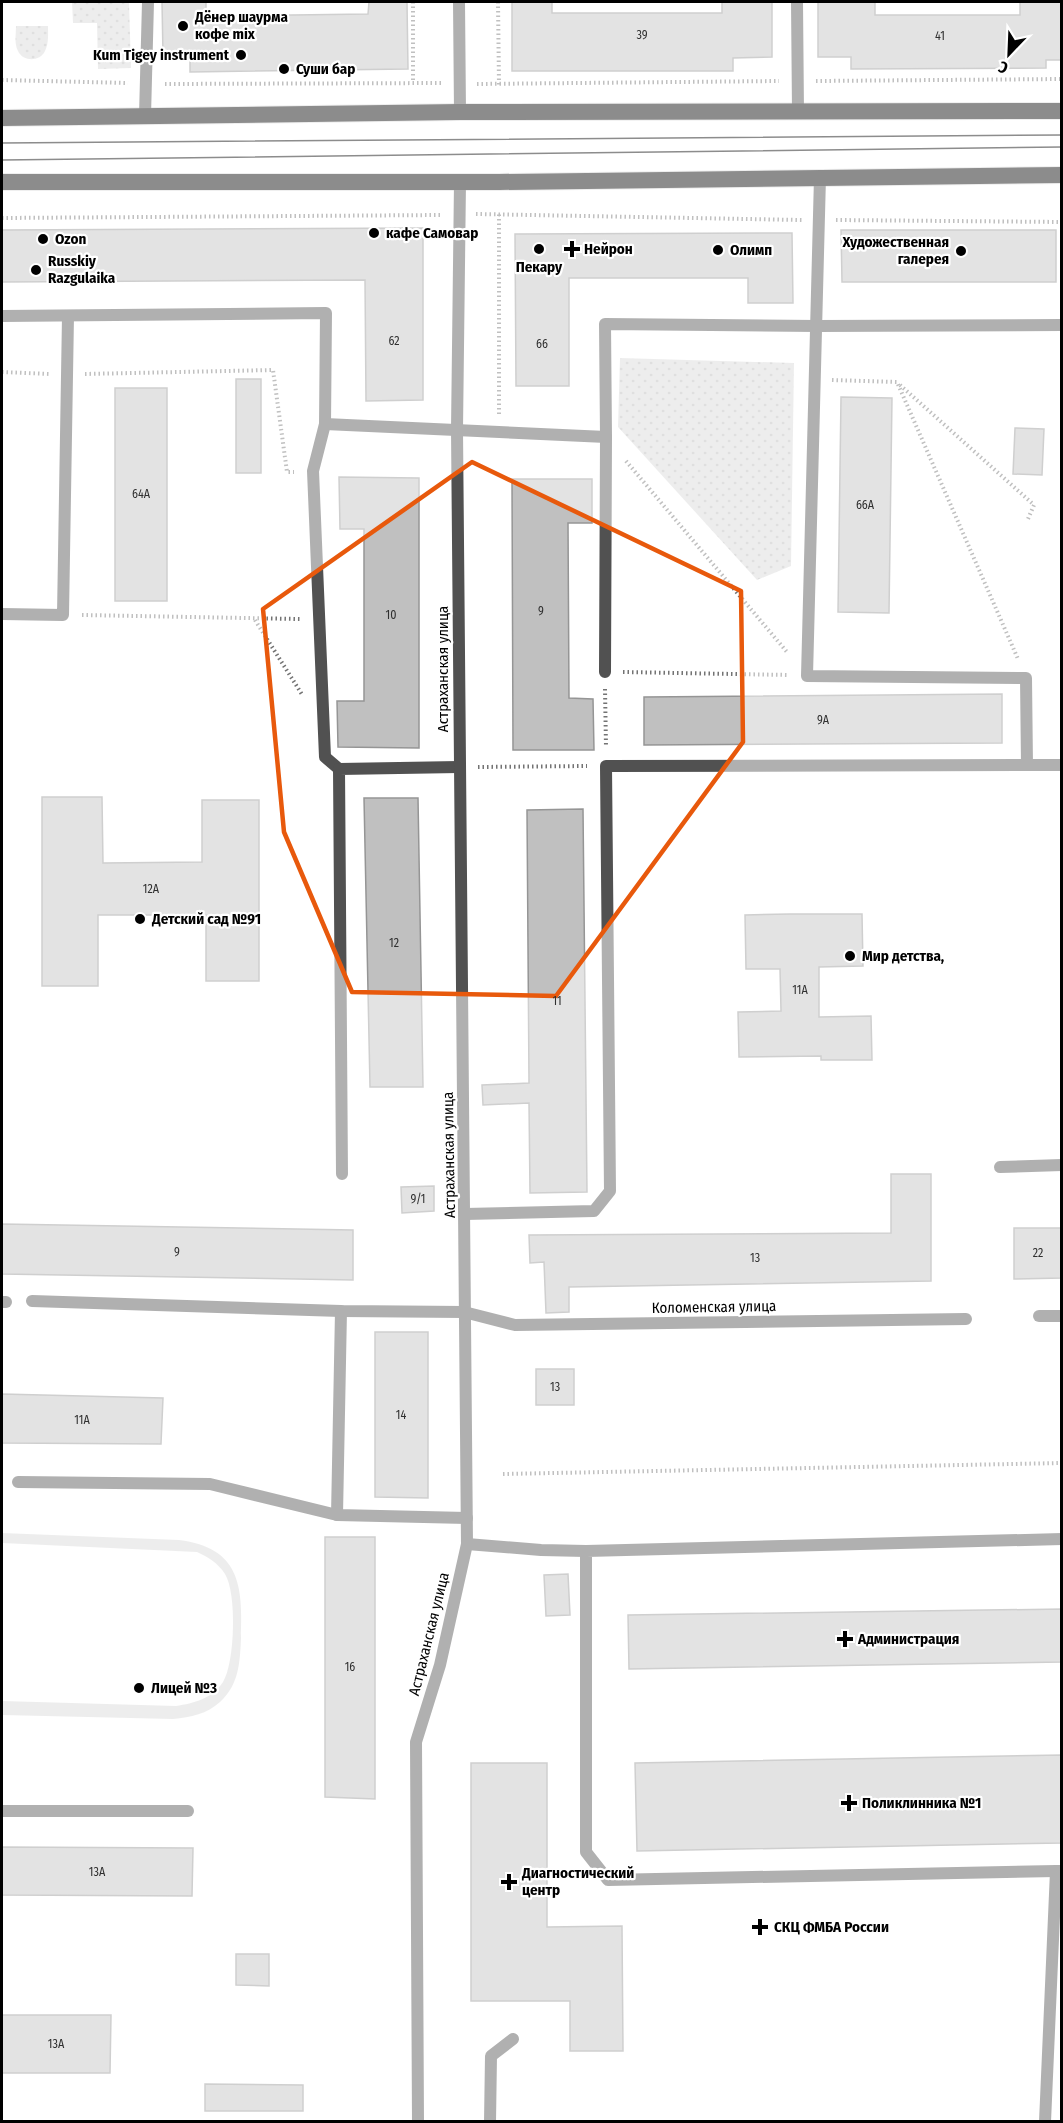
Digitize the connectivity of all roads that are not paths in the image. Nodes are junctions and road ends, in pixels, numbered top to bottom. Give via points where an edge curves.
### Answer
1 (148, 2) edge
2 (459, 2) edge
3 (797, 2) edge
4 (1062, 111) edge
5 (460, 112) junction
6 (798, 112) junction
7 (145, 116) junction
8 (2, 118) edge
9 (1062, 175) edge
10 (820, 177) junction
11 (2, 182) edge
12 (460, 182) junction
13 (2, 316) edge
14 (68, 316) junction
15 (1062, 325) edge
16 (817, 326) junction
17 (325, 424) junction
18 (457, 430) junction
19 (606, 437) junction
20 (2, 614) edge
21 (605, 672) road end
22 (1027, 765) junction
23 (1062, 765) edge
24 (459, 767) junction
25 (339, 769) junction
26 (1062, 1165) edge
27 (1000, 1167) dead end
28 (342, 1174) dead end
29 (465, 1214) junction
30 (32, 1300) dead end
31 (341, 1311) junction
32 (464, 1312) junction
33 (1040, 1316) dead end
34 (1062, 1316) edge
35 (966, 1319) dead end
36 (18, 1482) dead end
37 (336, 1515) junction
38 (467, 1518) junction
39 (1062, 1539) edge
40 (467, 1544) junction
41 (586, 1551) junction
42 (2, 1811) edge
43 (188, 1811) dead end
44 (1059, 1871) edge
45 (513, 2039) dead end
46 (418, 2121) edge
47 (490, 2121) edge
48 (1045, 2121) edge

1 - 7 street
2 - 5 street
3 - 6 street
4 - 6 highway
5 - 6 highway
5 - 7 highway
7 - 8 highway
9 - 10 highway
10 - 12 highway
10 - 16 street
11 - 12 highway
12 - 18 street, Астраханская улица
13 - 14 street
14 - 17 street via 326,313
14 - 20 street via 63,615
15 - 16 street
16 - 19 street via 605,324
16 - 22 street via 807,676 1026,678
17 - 18 street
17 - 25 street via 312,471 318,619 325,757
18 - 19 street
18 - 24 street, Астраханская улица
19 - 21 street
22 - 23 street
22 - 29 street via 606,766 610,1191 594,1211
24 - 25 street
24 - 29 street, Астраханская улица
25 - 28 street
26 - 27 street
29 - 32 street, Астраханская улица
30 - 31 street, Коломенская улица
31 - 32 street, Коломенская улица
31 - 37 street
32 - 35 street, Коломенская улица via 515,1325
32 - 38 street, Астраханская улица
33 - 34 street
36 - 37 street via 210,1484
37 - 38 street
38 - 40 street, Астраханская улица
39 - 41 street
40 - 41 street
40 - 46 street, Астраханская улица via 440,1665 416,1742
41 - 44 street via 586,1852 608,1880
42 - 43 street
44 - 48 street
45 - 47 street via 491,2055

